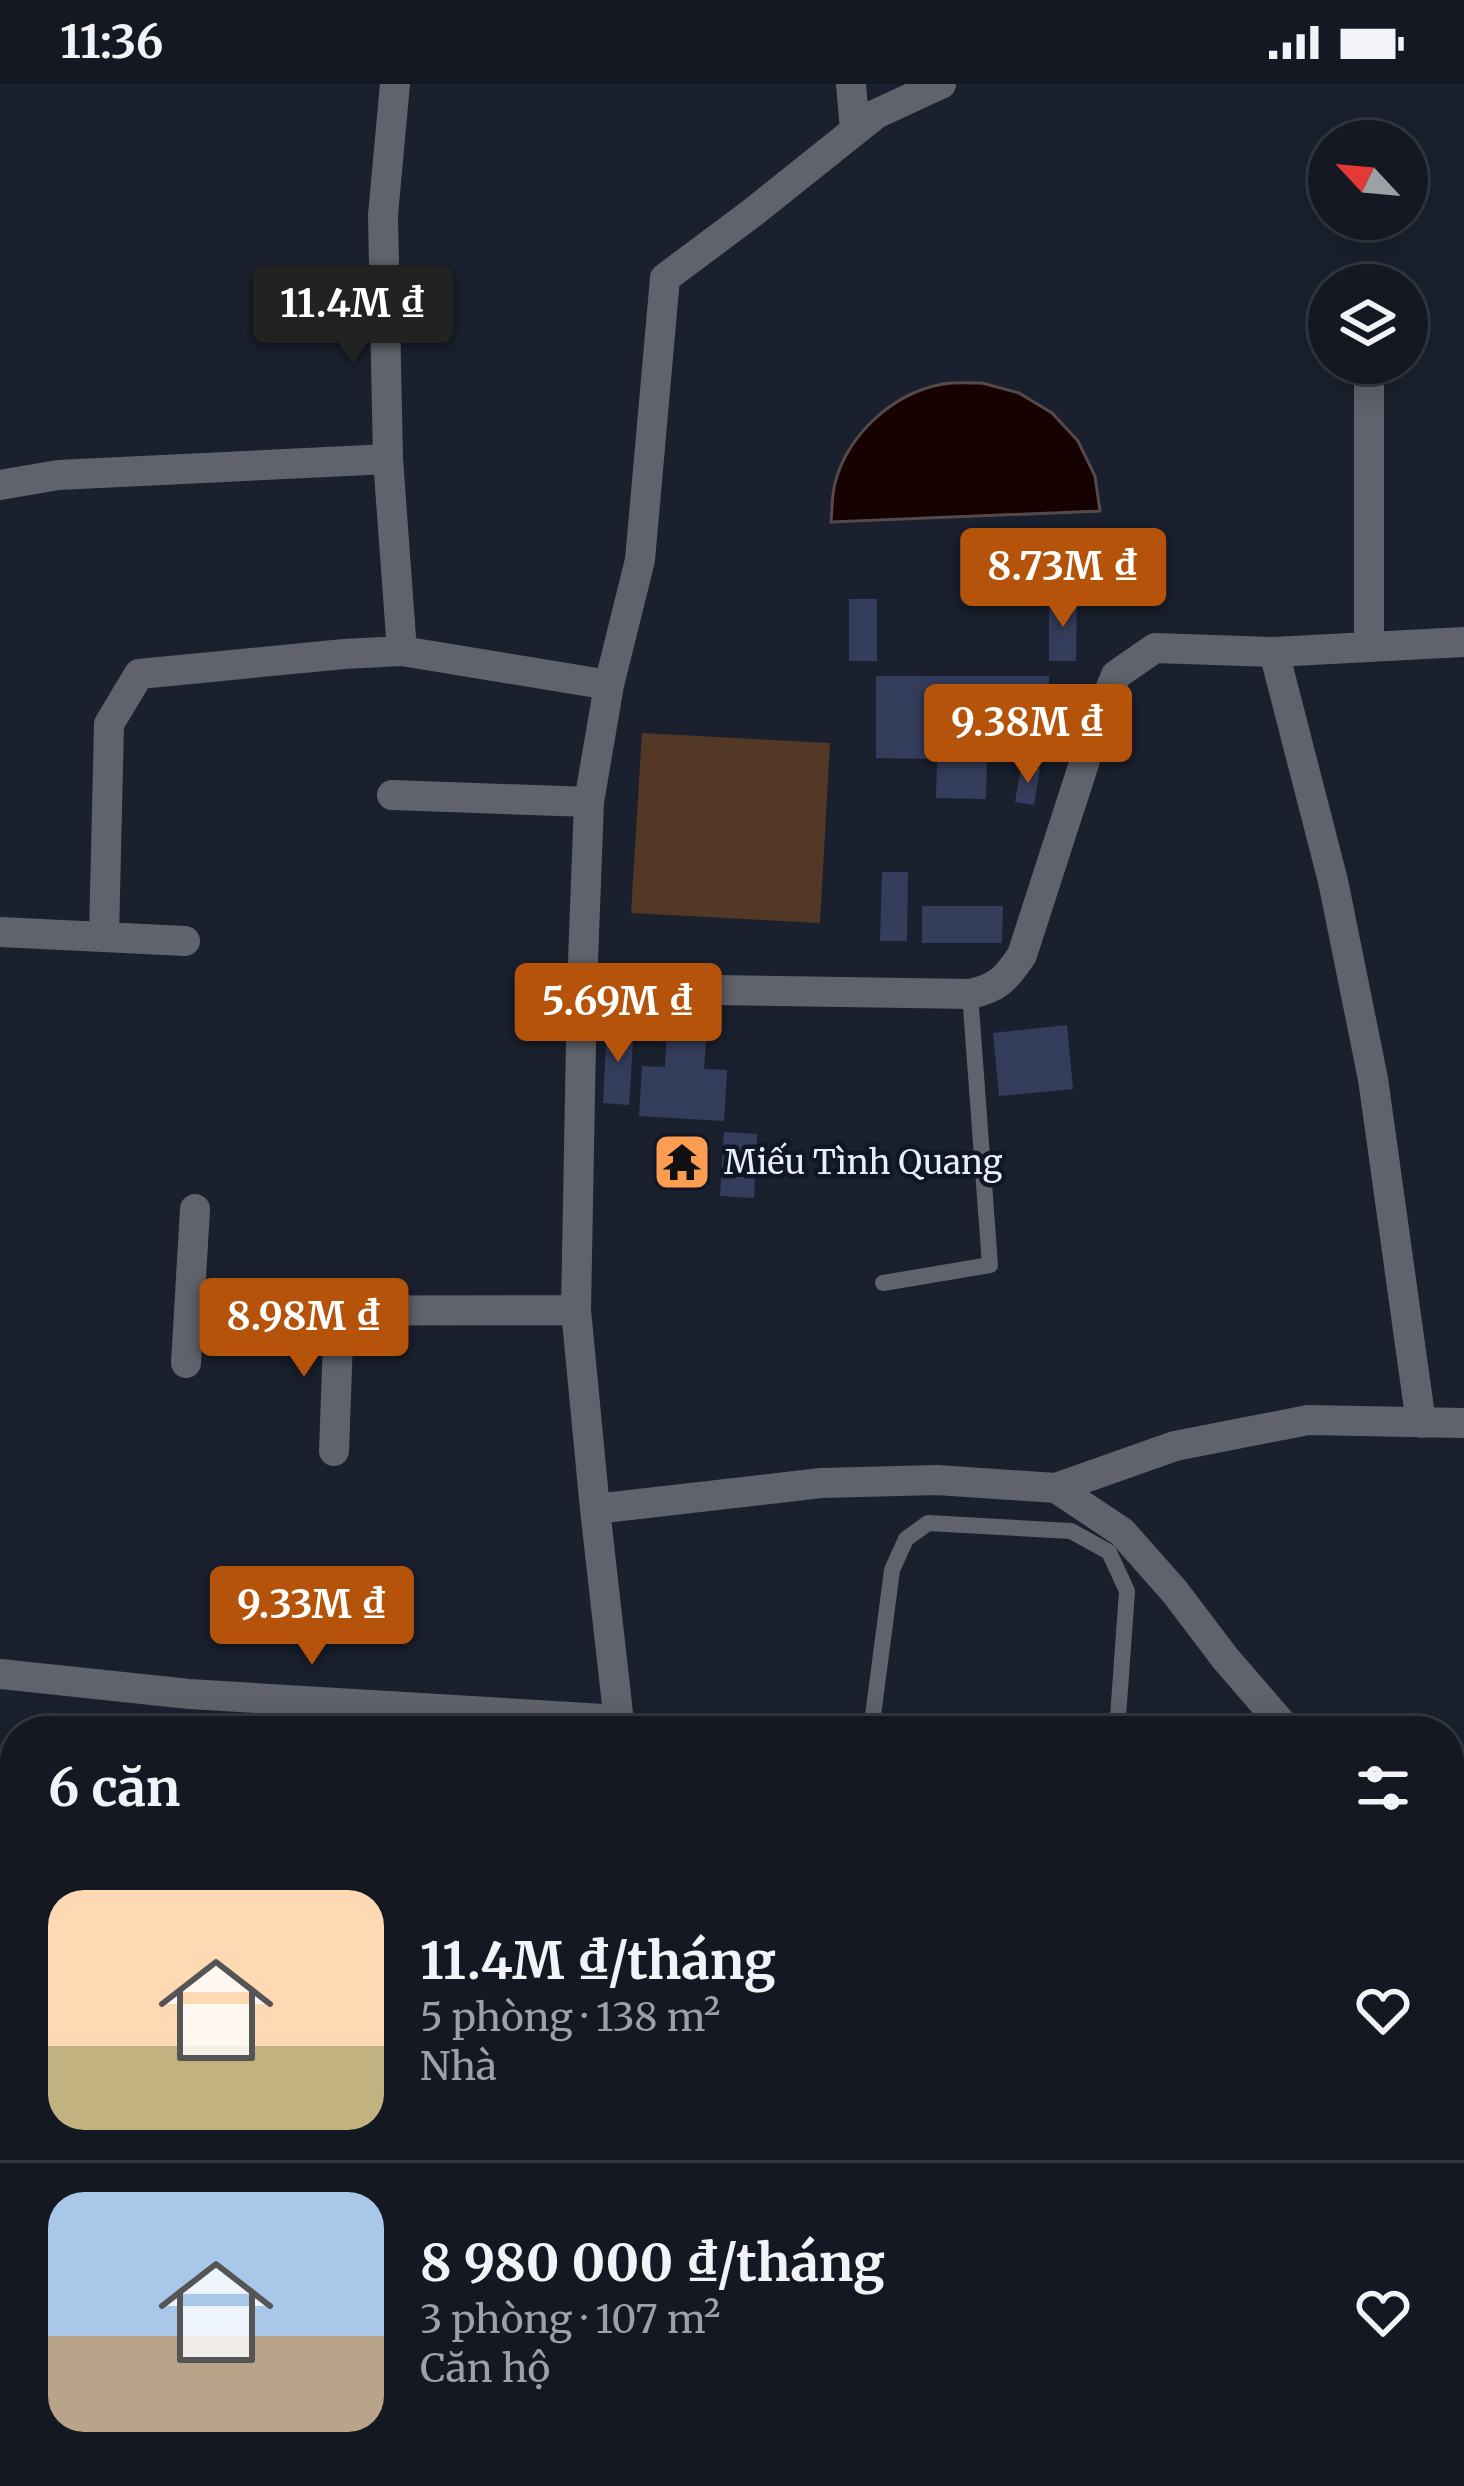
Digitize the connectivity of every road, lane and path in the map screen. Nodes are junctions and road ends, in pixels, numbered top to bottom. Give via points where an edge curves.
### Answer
1 (395, 84) edge
2 (851, 84) edge
3 (941, 84) edge
4 (855, 130) junction
5 (1370, 384) edge
6 (388, 459) junction
7 (0, 485) edge
8 (1464, 642) edge
9 (1369, 647) junction
10 (402, 651) junction
11 (1274, 652) junction
12 (609, 685) junction
13 (392, 795) dead end
14 (589, 802) junction
15 (0, 932) edge
16 (104, 937) junction
17 (185, 941) dead end
18 (582, 988) junction
19 (970, 994) junction
20 (195, 1208) dead end
21 (883, 1283) dead end
22 (576, 1310) junction
23 (189, 1311) junction
24 (339, 1312) junction
25 (186, 1363) dead end
26 (1421, 1423) junction
27 (1464, 1424) edge
28 (334, 1451) dead end
29 (1056, 1488) junction
30 (595, 1509) junction
31 (0, 1674) edge
32 (485, 1716) edge
33 (619, 1716) edge
34 (873, 1716) edge
35 (1118, 1716) edge
36 (1275, 1716) edge

1 - 6 street via 383,215
2 - 4 street
3 - 4 street
4 - 12 street via 665,278 640,560
5 - 9 street
6 - 7 street
6 - 10 street
8 - 9 street
9 - 11 street
10 - 12 street
10 - 16 street via 139,674 109,724
11 - 19 street via 1156,648 1116,675 1022,956 990,990
11 - 26 street via 1373,1079
12 - 14 street
13 - 14 street
14 - 18 street
15 - 16 street
16 - 17 street
18 - 19 street
18 - 22 street
19 - 21 lane via 990,1265
20 - 23 street
22 - 24 street
22 - 30 street
23 - 24 street
23 - 25 street
24 - 28 street
26 - 27 street
26 - 29 street via 1308,1420 1175,1446
29 - 30 street via 821,1483
29 - 36 street via 1122,1532
30 - 33 street
31 - 32 street
34 - 35 lane via 892,1570 906,1539 928,1523 1071,1531 1108,1552 1127,1591

